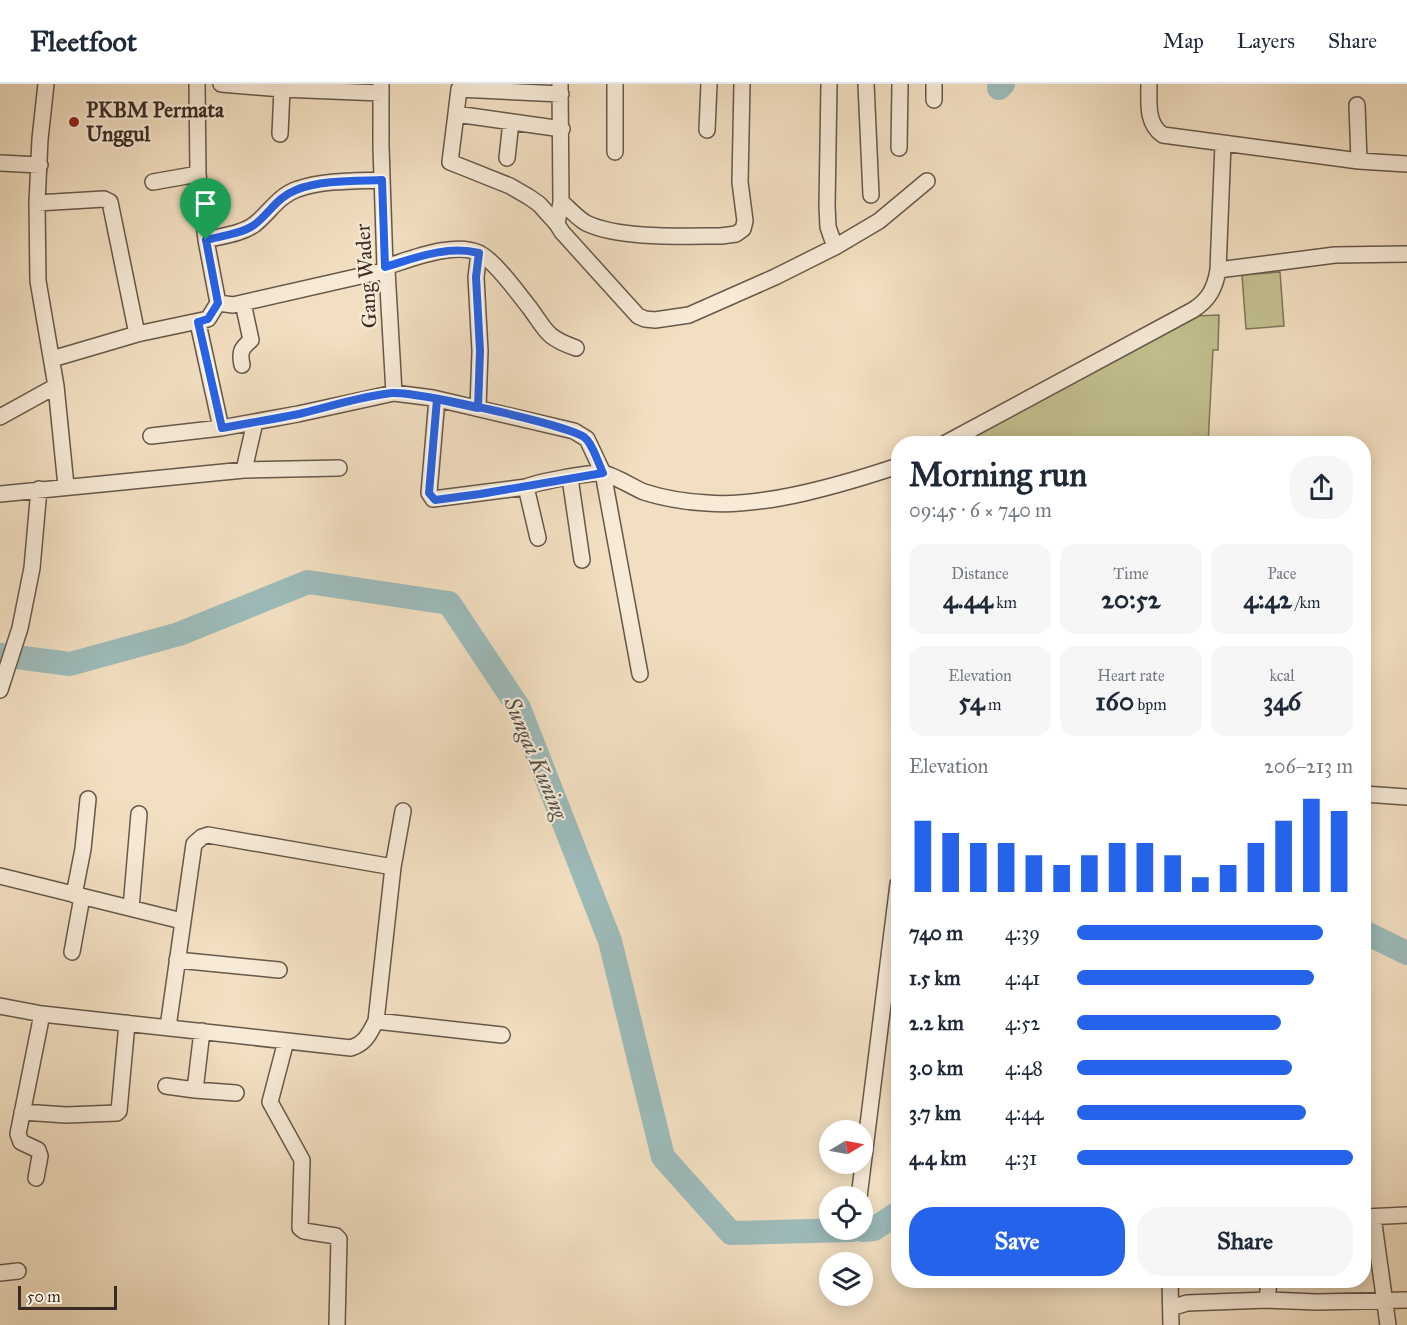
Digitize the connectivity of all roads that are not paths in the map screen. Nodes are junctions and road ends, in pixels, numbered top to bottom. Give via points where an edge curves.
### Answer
1 (46, 84) edge
2 (197, 84) edge
3 (221, 84) edge
4 (615, 84) edge
5 (710, 84) edge
6 (742, 84) edge
7 (829, 84) edge
8 (866, 84) edge
9 (900, 84) edge
10 (934, 84) edge
11 (1149, 84) edge
12 (459, 87) edge
13 (381, 88) edge
14 (282, 89) junction
15 (560, 89) edge
16 (934, 100) dead end
17 (1357, 105) dead end
18 (456, 114) junction
19 (512, 122) junction
20 (562, 129) junction
21 (707, 130) dead end
22 (280, 134) dead end
23 (1223, 144) junction
24 (899, 148) dead end
25 (615, 152) dead end
26 (507, 158) dead end
27 (1359, 162) junction
28 (0, 163) edge
29 (1407, 164) edge
30 (40, 165) junction
31 (198, 174) junction
32 (382, 180) junction
33 (153, 182) dead end
34 (927, 182) dead end
35 (871, 195) dead end
36 (561, 202) junction
37 (37, 203) junction
38 (556, 224) junction
39 (206, 240) junction
40 (835, 247) junction
41 (479, 253) junction
42 (1407, 254) edge
43 (386, 269) junction
44 (1218, 270) junction
45 (218, 303) junction
46 (243, 303) junction
47 (198, 322) junction
48 (136, 328) junction
49 (576, 348) dead end
50 (50, 350) junction
51 (242, 365) dead end
52 (56, 386) junction
53 (394, 393) junction
54 (437, 399) junction
55 (478, 408) junction
56 (0, 417) edge
57 (255, 422) junction
58 (222, 428) junction
59 (151, 436) dead end
60 (959, 436) edge
61 (339, 468) dead end
62 (891, 468) edge
63 (243, 470) junction
64 (603, 473) junction
65 (570, 478) junction
66 (66, 486) junction
67 (526, 487) junction
68 (39, 489) junction
69 (0, 494) edge
70 (538, 538) dead end
71 (582, 560) dead end
72 (640, 674) dead end
73 (0, 690) edge
74 (1371, 794) edge
75 (1407, 797) edge
76 (88, 799) dead end
77 (403, 811) dead end
78 (139, 814) dead end
79 (393, 867) junction
80 (0, 876) edge
81 (78, 896) junction
82 (131, 908) junction
83 (182, 921) junction
84 (891, 940) edge
85 (72, 952) dead end
86 (177, 960) junction
87 (279, 970) dead end
88 (0, 1006) edge
89 (42, 1014) junction
90 (376, 1021) junction
91 (127, 1023) junction
92 (168, 1027) junction
93 (202, 1031) junction
94 (502, 1035) dead end
95 (286, 1041) junction
96 (166, 1086) dead end
97 (195, 1090) junction
98 (236, 1093) dead end
99 (22, 1112) junction
100 (36, 1178) dead end
101 (860, 1186) edge
102 (1407, 1215) edge
103 (1371, 1217) edge
104 (1371, 1232) edge
105 (18, 1271) dead end
106 (0, 1272) edge
107 (1170, 1288) edge
108 (1268, 1288) edge
109 (1267, 1300) junction
110 (1385, 1300) junction
111 (1407, 1300) edge
112 (1171, 1308) junction
113 (337, 1325) edge
114 (1171, 1325) edge
115 (1388, 1325) edge

1 - 30 street
2 - 31 street
3 - 14 street
4 - 25 street
5 - 21 street
6 - 36 street via 740,182 745,221 736,234 690,236 600,229 583,222
7 - 40 street via 827,206 828,227
8 - 35 street
9 - 24 street
10 - 16 street
11 - 23 street via 1150,116 1157,131
12 - 15 street
12 - 18 street
13 - 14 street
13 - 32 street, Gang Wader
14 - 22 street
15 - 20 street
17 - 27 street
18 - 19 street
18 - 38 street via 451,164 510,186 539,204
19 - 20 street
19 - 26 street
20 - 36 street
23 - 27 street
23 - 44 street
27 - 29 street
28 - 30 street
30 - 37 street
31 - 33 street
31 - 39 street
32 - 39 street via 297,189 280,198 247,229
32 - 43 street, Gang Wader
34 - 40 street via 879,221
36 - 38 street
37 - 48 street via 105,199 110,202
37 - 50 street via 38,281
38 - 40 street via 645,320 689,315
39 - 45 street
41 - 43 street via 446,250
41 - 49 street via 492,263 547,334
41 - 55 street
42 - 44 street via 1335,255
43 - 46 street
43 - 53 street, Gang Wader
44 - 60 street via 1212,293 1200,306
45 - 46 street
45 - 47 street via 208,319
46 - 51 street via 250,340 240,356
47 - 48 street
47 - 58 street
48 - 50 street
50 - 52 street
52 - 56 street
52 - 66 street
53 - 54 street
53 - 57 street
54 - 55 street
54 - 67 street via 429,493 432,499
55 - 64 street via 574,431 586,439
57 - 58 street
57 - 63 street
58 - 59 street
61 - 63 street
62 - 64 street via 785,497 709,504 646,492
63 - 66 street
64 - 65 street
64 - 72 street
65 - 67 street
65 - 71 street
66 - 68 street
67 - 70 street
68 - 69 street
68 - 73 street via 32,568 20,628
74 - 75 street
76 - 81 street
77 - 79 street
78 - 82 street
79 - 83 street via 208,835 194,844
79 - 90 street
80 - 81 street
81 - 82 street
81 - 85 street
82 - 83 street
83 - 86 street
84 - 101 street
86 - 87 street
86 - 92 street
88 - 89 street
89 - 91 street
89 - 99 street
90 - 94 street
90 - 95 street via 366,1041 351,1048
91 - 92 street
91 - 99 street via 117,1113
92 - 93 street
93 - 95 street
93 - 97 street
95 - 113 street via 270,1102 302,1160 300,1228 336,1236 340,1242
96 - 97 street
97 - 98 street
99 - 100 street via 18,1134 21,1142 38,1150
102 - 103 street
104 - 110 street
105 - 106 street
107 - 112 street
108 - 109 street
109 - 110 street
109 - 112 street via 1187,1303
110 - 111 street
110 - 115 street
112 - 114 street

